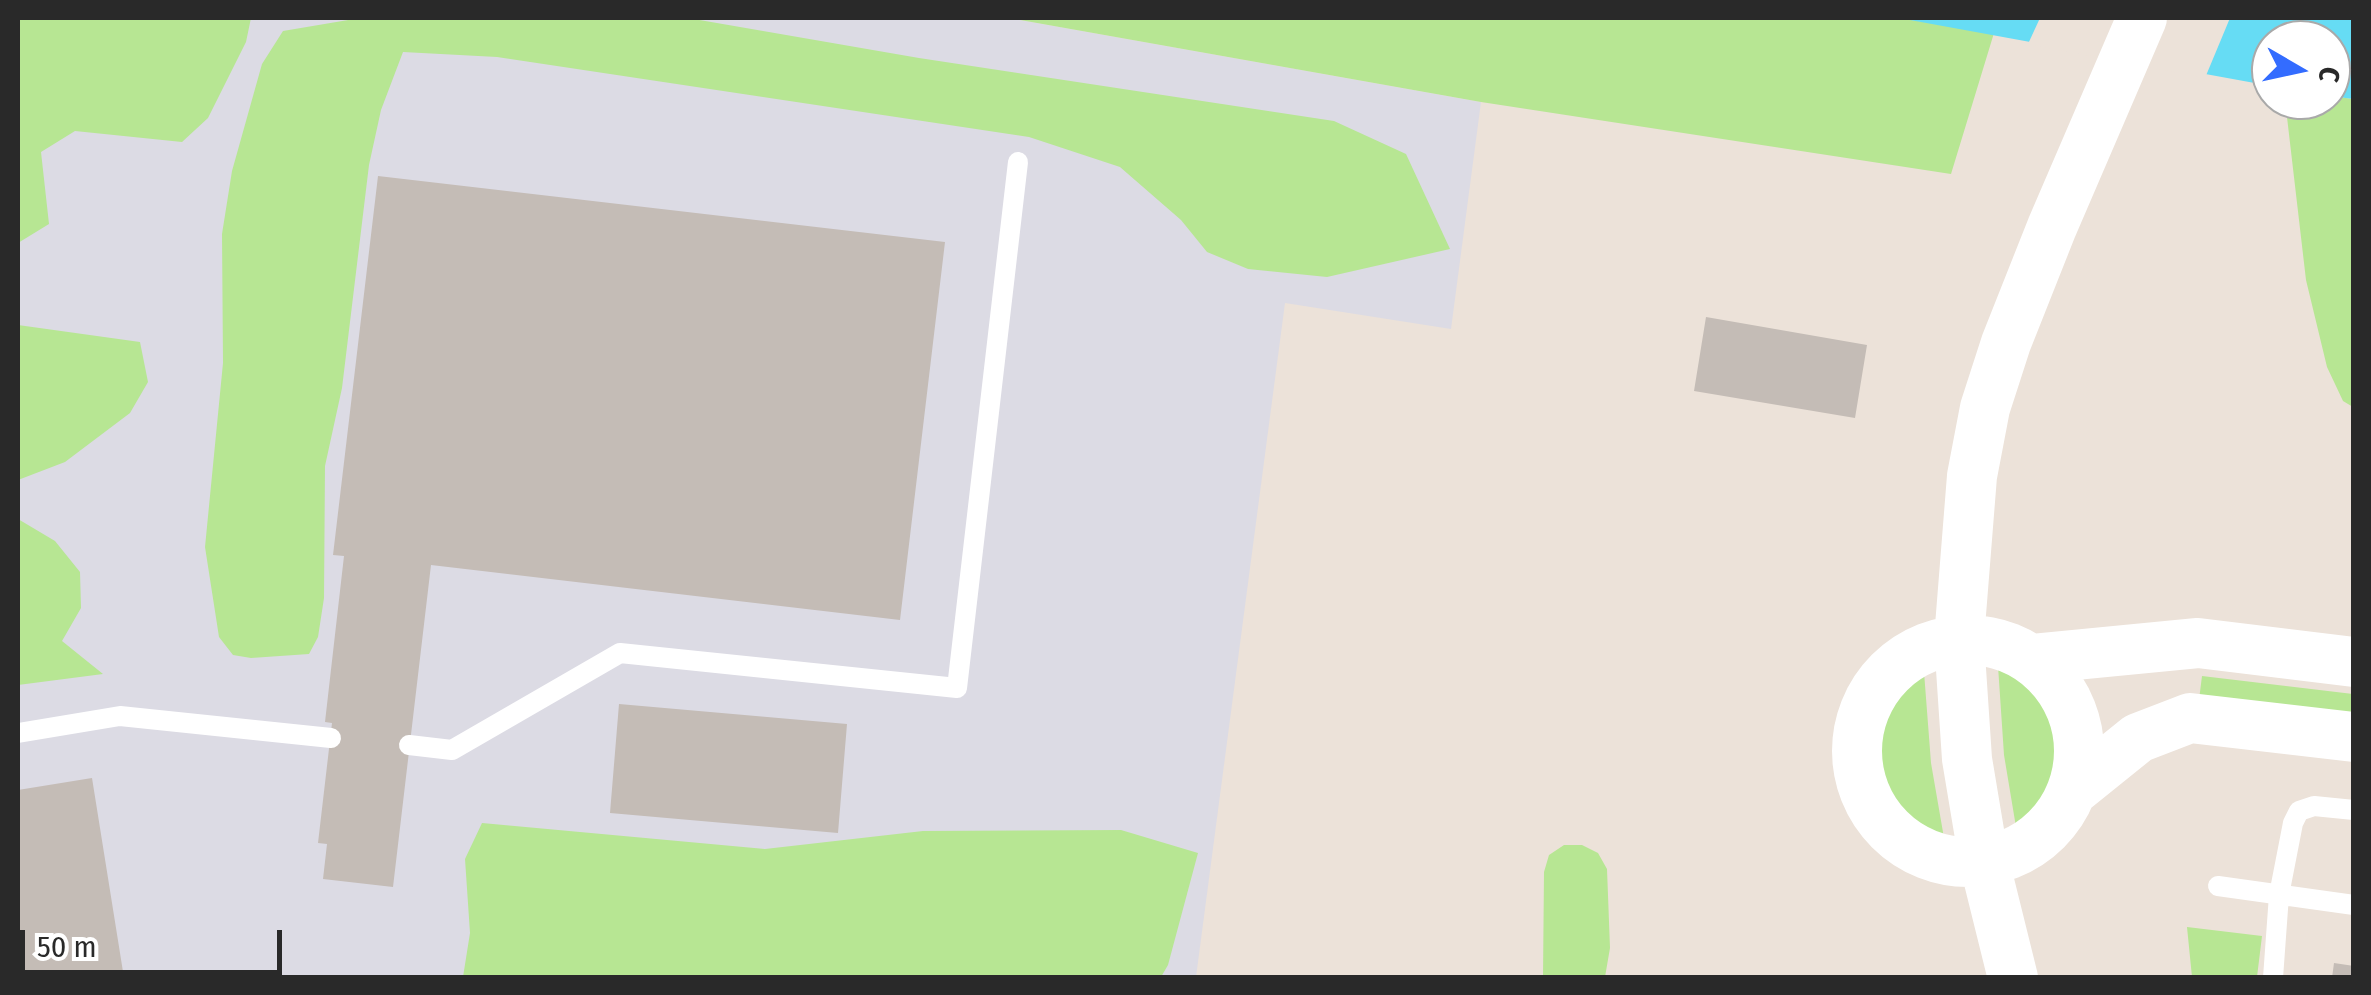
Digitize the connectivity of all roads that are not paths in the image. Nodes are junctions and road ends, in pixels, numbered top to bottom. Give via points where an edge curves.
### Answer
1 (2142, 18) edge
2 (1018, 162) dead end
3 (1959, 639) junction
4 (2033, 660) junction
5 (2354, 662) edge
6 (18, 732) edge
7 (2354, 737) edge
8 (331, 738) dead end
9 (409, 745) dead end
10 (2071, 792) junction
11 (2354, 810) edge
12 (1984, 861) junction
13 (2218, 886) dead end
14 (2279, 895) junction
15 (2354, 906) edge
16 (2012, 978) edge
17 (2272, 978) edge

1 - 3 street via 2052,228 1985,408 1972,476
2 - 9 lane via 958,688 620,653 452,750
3 - 4 street via 2010,647
3 - 12 street via 1967,759
3 - 12 street via 1934,644 1890,672 1869,699 1858,731 1858,766 1867,798 1886,827 1915,849 1941,860
4 - 5 street via 2198,643
4 - 10 street via 2067,698 2077,722 2080,753
6 - 8 lane via 120,716
7 - 10 street via 2190,718 2138,738
10 - 12 street via 2046,831 2024,848
11 - 14 lane via 2300,811
12 - 16 street
13 - 14 lane
14 - 15 lane
14 - 17 lane

